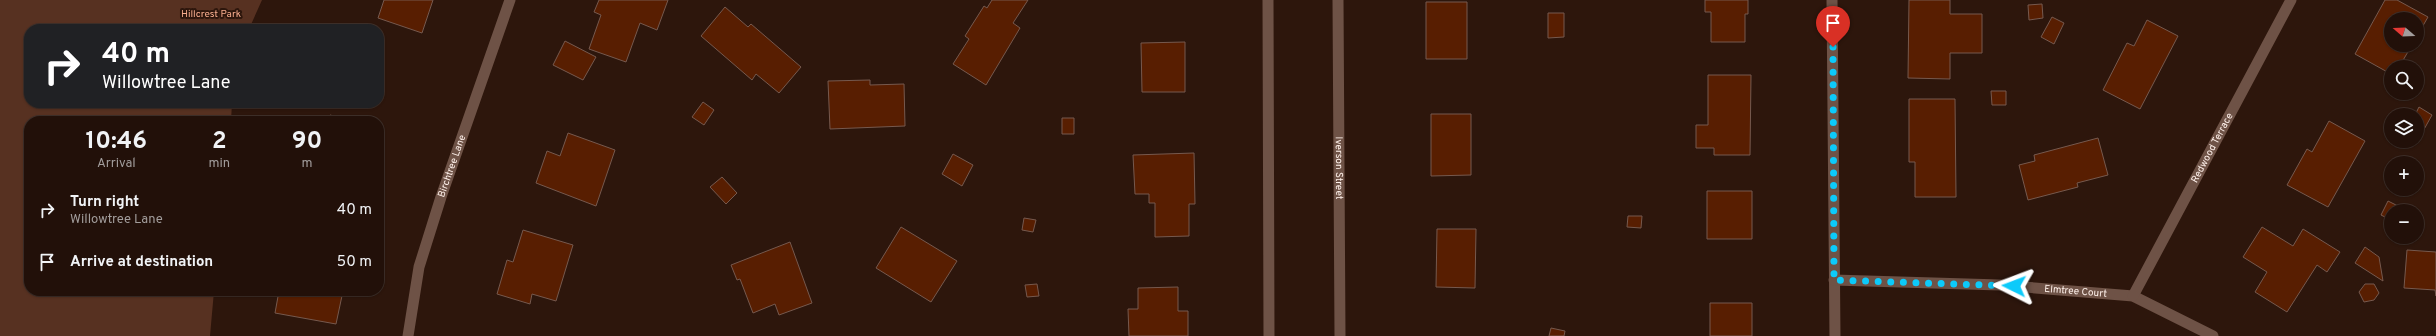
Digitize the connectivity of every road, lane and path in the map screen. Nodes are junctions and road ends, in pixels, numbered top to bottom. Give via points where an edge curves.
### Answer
1 (510, 0) edge
2 (1268, 0) edge
3 (1338, 0) edge
4 (1832, 0) edge
5 (2291, 0) edge
6 (1834, 280) junction
7 (2133, 296) junction
8 (408, 336) edge
9 (1268, 336) edge
10 (1340, 336) edge
11 (1835, 336) edge
12 (2213, 336) edge

1 - 8 street, Birchtree Lane via 419,267
2 - 9 street
3 - 10 street, Iverson Street
4 - 6 street
5 - 7 street, Redwood Terrace
6 - 7 street, Elmtree Court via 2000,285
6 - 11 street
7 - 12 street, Elmtree Court

